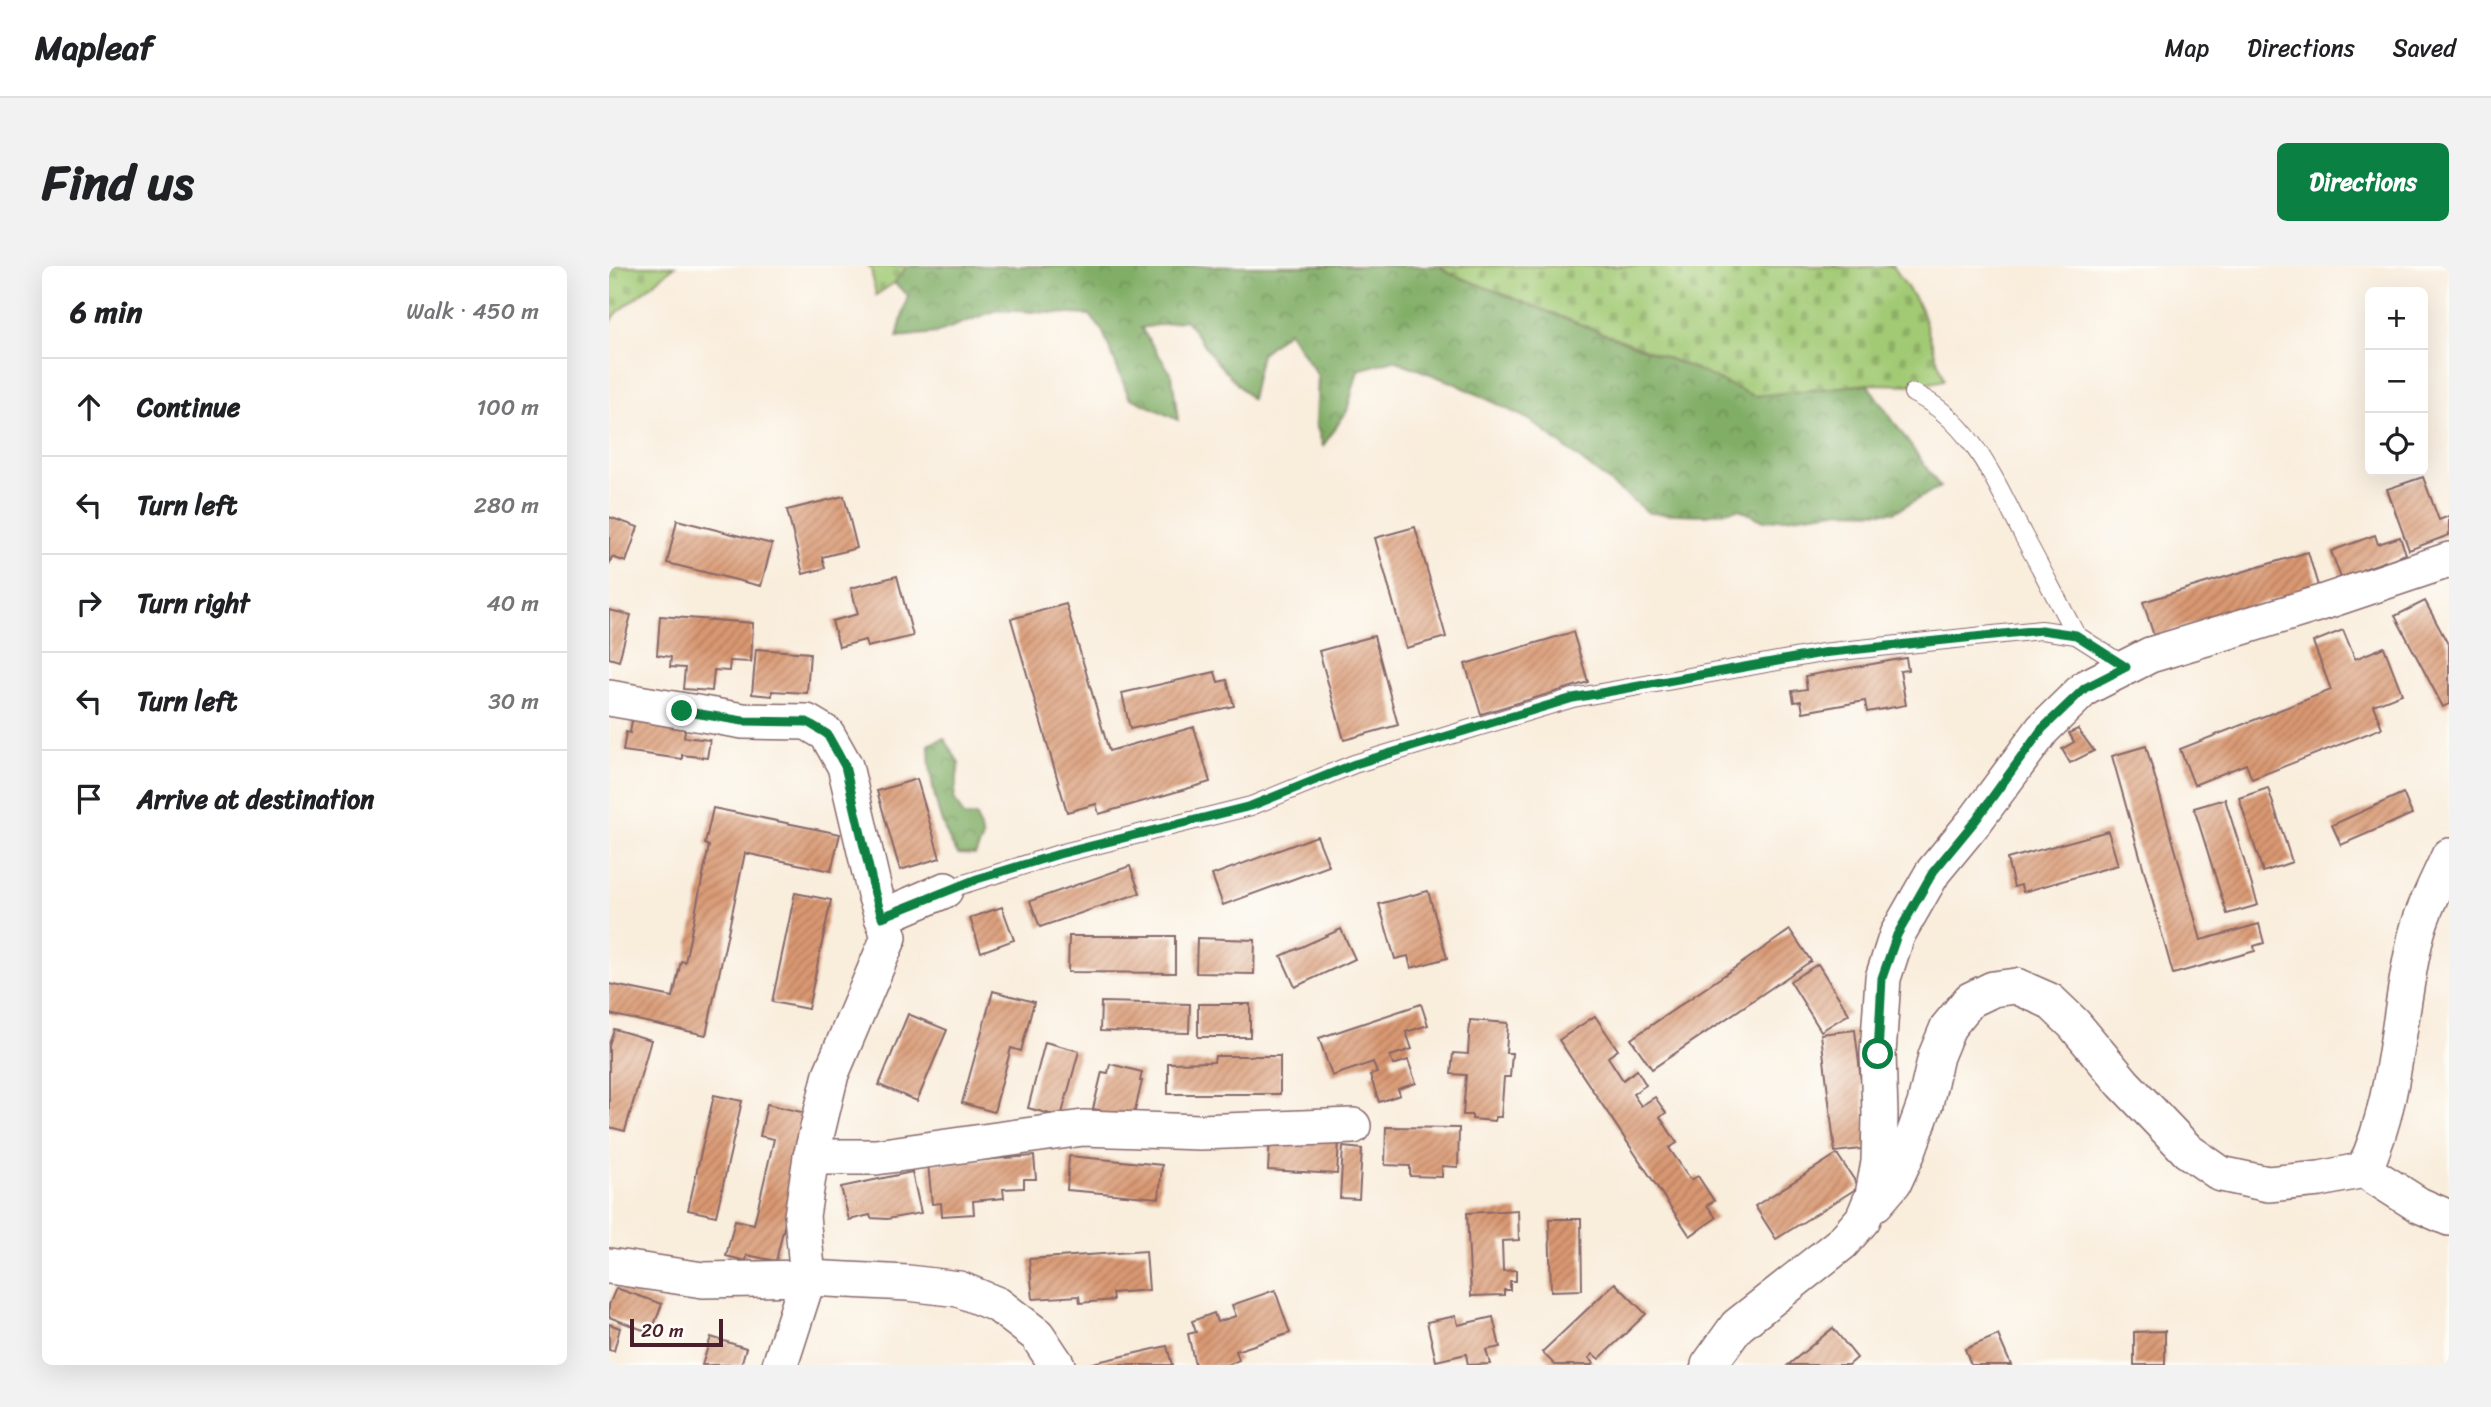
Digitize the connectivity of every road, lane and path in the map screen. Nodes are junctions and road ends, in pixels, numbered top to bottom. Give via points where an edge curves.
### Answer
1 (1913, 393) dead end
2 (2449, 560) edge
3 (2076, 635) junction
4 (2126, 667) junction
5 (609, 698) edge
6 (2449, 856) edge
7 (945, 890) joint
8 (882, 917) junction
9 (1353, 1126) dead end
10 (811, 1157) junction
11 (2364, 1170) junction
12 (2449, 1218) edge
13 (1863, 1219) junction
14 (609, 1266) edge
15 (808, 1278) junction
16 (780, 1365) edge
17 (1056, 1365) edge
18 (1709, 1365) edge

1 - 3 lane via 1958,424 1985,461
2 - 4 street via 2150,655
3 - 4 lane
3 - 7 lane via 2041,630 1822,653 1573,698 1355,764 1251,806 1059,854
4 - 13 street via 2085,688 2042,729 1933,872 1897,935 1882,978 1878,1162 1873,1195
5 - 8 street via 743,721 807,722 827,734 845,766
6 - 11 street via 2414,944 2377,1144
7 - 8 street
8 - 10 street via 889,937 831,1074
9 - 10 street via 1200,1132 1083,1128 876,1157
10 - 15 street via 802,1216
11 - 12 street
11 - 13 street via 2268,1184 2221,1174 2188,1151 2050,1001 2016,986 1993,989 1970,1000 1948,1027 1907,1154 1894,1182
13 - 18 street via 1842,1243 1737,1326
14 - 15 street via 703,1280
15 - 16 street
15 - 17 street via 959,1290 998,1305 1037,1335

